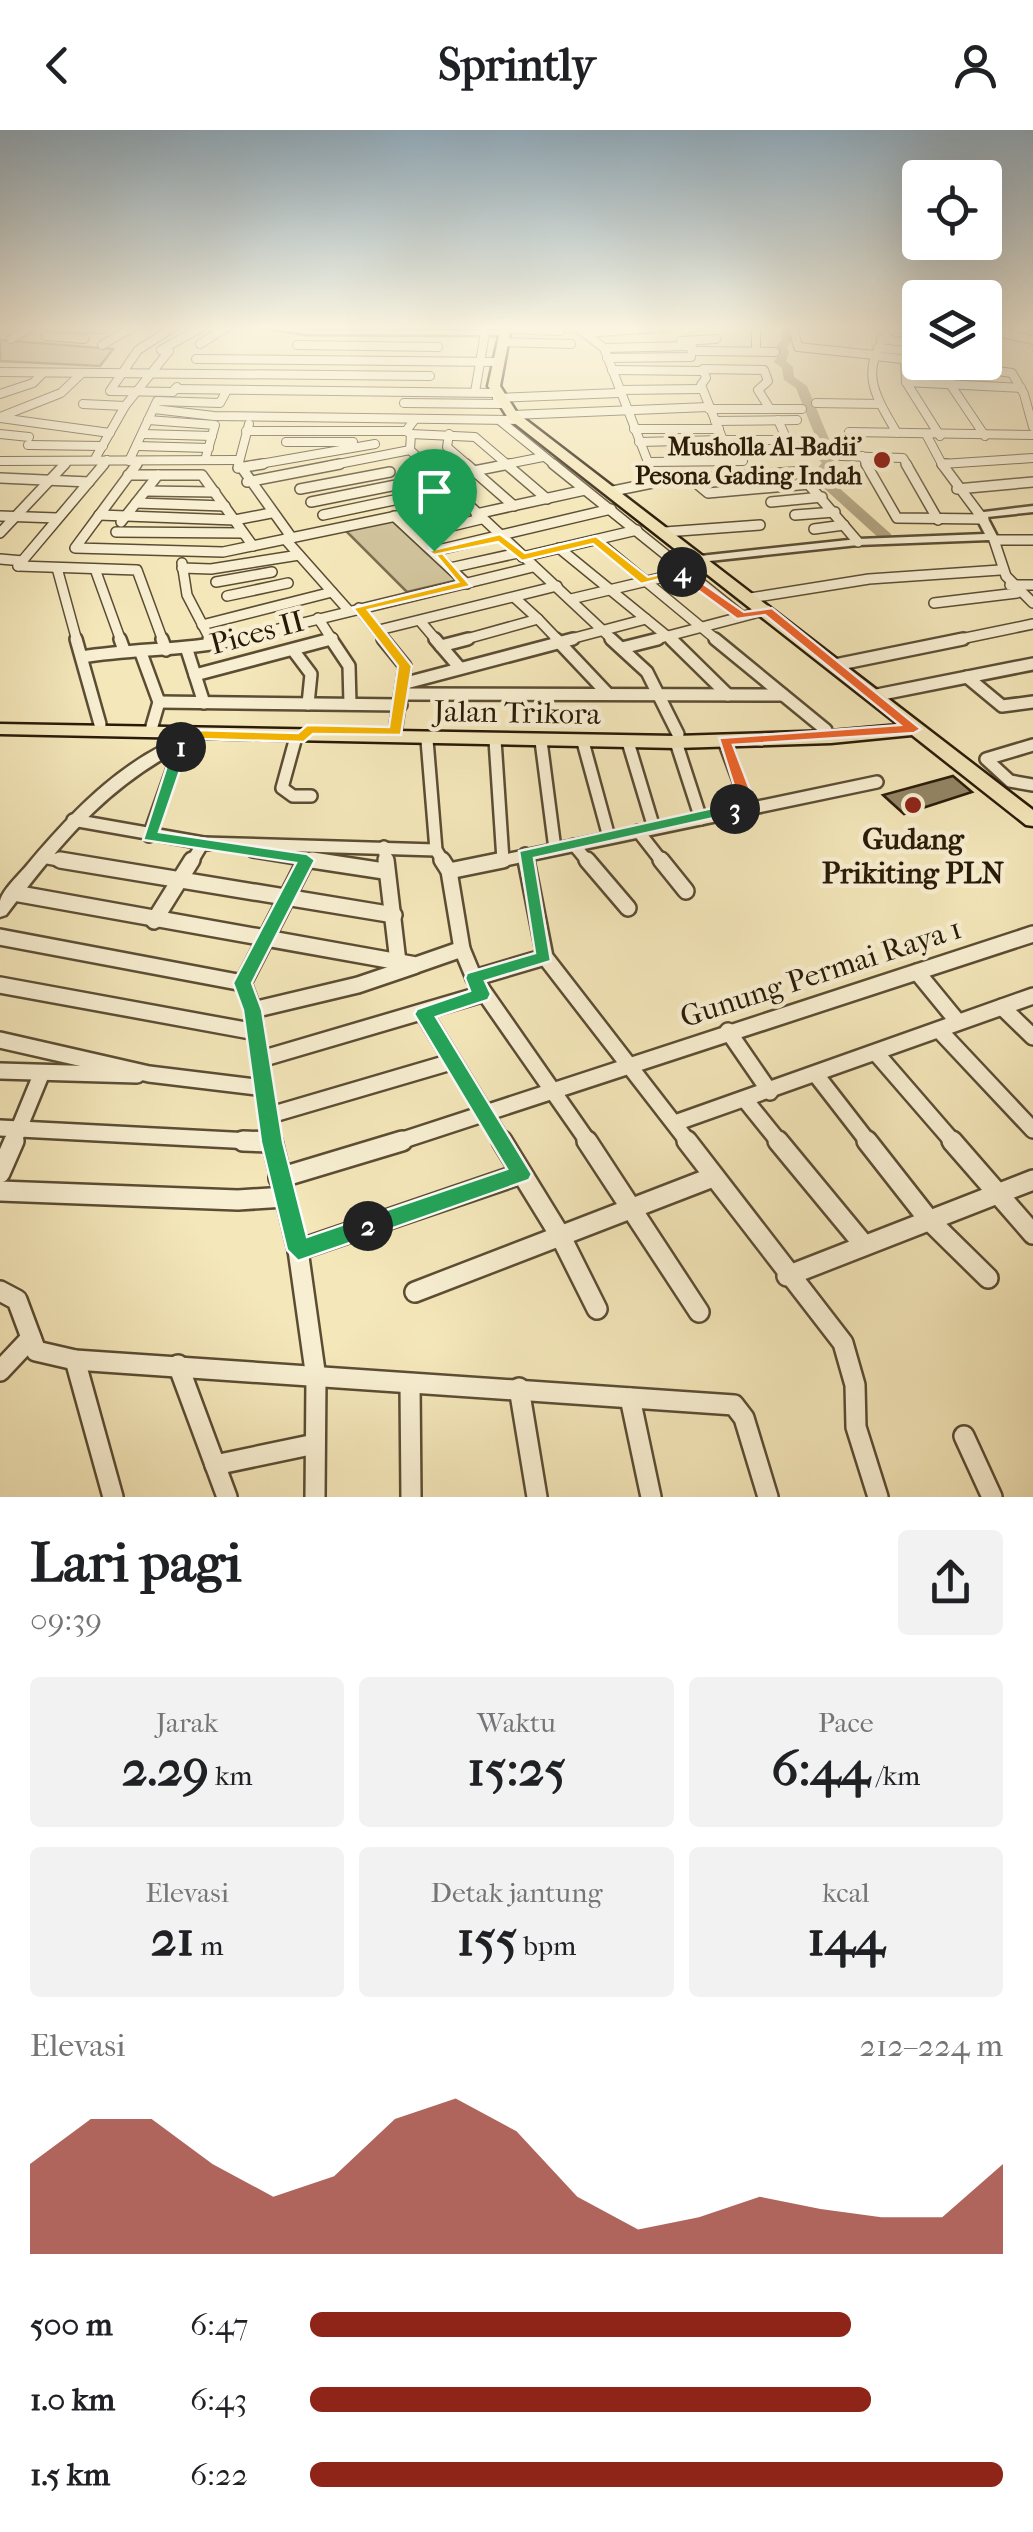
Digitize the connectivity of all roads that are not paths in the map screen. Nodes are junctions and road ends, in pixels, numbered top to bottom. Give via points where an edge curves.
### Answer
1 (227, 390) edge
2 (272, 390) edge
3 (63, 391) edge
4 (110, 391) edge
5 (152, 391) edge
6 (310, 391) edge
7 (320, 391) junction
8 (341, 391) joint
9 (502, 391) edge
10 (618, 391) junction
11 (624, 391) edge
12 (703, 391) edge
13 (759, 391) edge
14 (873, 391) edge
15 (912, 391) edge
16 (955, 391) edge
17 (136, 392) junction
18 (365, 392) junction
19 (408, 392) junction
20 (425, 392) joint
21 (449, 392) junction
22 (476, 392) joint
23 (220, 403) junction
24 (404, 403) junction
25 (816, 403) dead end
26 (83, 404) dead end
27 (446, 404) junction
28 (880, 404) junction
29 (125, 406) junction
30 (504, 408) junction
31 (624, 408) junction
32 (655, 408) junction
33 (682, 408) junction
34 (708, 408) junction
35 (154, 409) junction
36 (770, 409) junction
37 (802, 409) dead end
38 (1032, 412) edge
39 (215, 413) junction
40 (255, 417) junction
41 (0, 418) edge
42 (309, 418) junction
43 (356, 418) junction
44 (400, 419) junction
45 (416, 419) junction
46 (148, 420) junction
47 (778, 420) junction
48 (797, 420) dead end
49 (717, 425) junction
50 (1033, 427) edge
51 (663, 429) junction
52 (690, 429) junction
53 (246, 430) junction
54 (381, 430) junction
55 (634, 430) junction
56 (282, 431) junction
57 (408, 432) junction
58 (110, 433) junction
59 (897, 433) junction
60 (0, 434) edge
61 (142, 434) junction
62 (449, 434) junction
63 (212, 436) junction
64 (927, 436) junction
65 (940, 436) junction
66 (985, 436) junction
67 (1033, 436) edge
68 (851, 440) dead end
69 (719, 441) junction
70 (286, 442) junction
71 (315, 442) junction
72 (640, 442) junction
73 (375, 443) junction
74 (82, 446) junction
75 (103, 446) junction
76 (136, 446) junction
77 (209, 448) junction
78 (410, 450) junction
79 (720, 453) junction
80 (793, 453) dead end
81 (644, 454) junction
82 (310, 456) junction
83 (841, 456) dead end
84 (862, 456) junction
85 (380, 457) junction
86 (543, 457) junction
87 (1033, 458) edge
88 (102, 459) junction
89 (0, 460) edge
90 (70, 460) junction
91 (205, 460) junction
92 (744, 460) dead end
93 (134, 461) junction
94 (282, 461) junction
95 (237, 464) junction
96 (508, 464) junction
97 (942, 464) junction
98 (474, 471) junction
99 (390, 472) junction
100 (128, 474) junction
101 (158, 474) junction
102 (282, 475) junction
103 (715, 477) junction
104 (0, 478) edge
105 (438, 478) junction
106 (690, 478) junction
107 (50, 480) junction
108 (88, 482) junction
109 (247, 482) junction
110 (1033, 482) edge
111 (400, 484) junction
112 (810, 484) junction
113 (300, 489) junction
114 (957, 489) junction
115 (585, 490) junction
116 (613, 490) junction
117 (146, 491) junction
118 (725, 491) junction
119 (215, 492) junction
120 (412, 496) junction
121 (822, 497) junction
122 (547, 499) junction
123 (311, 502) junction
124 (464, 502) junction
125 (770, 502) dead end
126 (136, 503) junction
127 (225, 506) junction
128 (514, 506) junction
129 (632, 507) junction
130 (1033, 510) edge
131 (421, 511) junction
132 (611, 511) junction
133 (835, 512) junction
134 (271, 513) junction
135 (323, 514) junction
136 (99, 515) junction
137 (795, 515) dead end
138 (0, 516) edge
139 (16, 516) junction
140 (394, 516) junction
141 (124, 517) junction
142 (479, 517) junction
143 (982, 517) junction
144 (57, 518) junction
145 (235, 520) junction
146 (913, 520) junction
147 (938, 520) junction
148 (760, 525) dead end
149 (844, 526) junction
150 (814, 528) dead end
151 (660, 529) junction
152 (328, 530) junction
153 (634, 531) junction
154 (116, 532) junction
155 (0, 533) edge
156 (243, 533) junction
157 (418, 534) junction
158 (496, 536) junction
159 (289, 538) junction
160 (923, 538) junction
161 (993, 539) junction
162 (596, 540) junction
163 (1033, 540) edge
164 (858, 542) junction
165 (252, 546) junction
166 (559, 548) junction
167 (104, 550) junction
168 (183, 551) junction
169 (434, 551) junction
170 (300, 555) junction
171 (520, 555) junction
172 (700, 559) junction
173 (0, 560) edge
174 (23, 561) junction
175 (259, 564) junction
176 (533, 566) junction
177 (57, 568) junction
178 (182, 568) junction
179 (450, 568) junction
180 (95, 569) junction
181 (211, 569) junction
182 (1000, 570) junction
183 (272, 572) junction
184 (685, 572) junction
185 (216, 582) junction
186 (645, 582) junction
187 (288, 583) junction
188 (466, 584) junction
189 (1033, 585) edge
190 (557, 586) junction
191 (1014, 589) junction
192 (608, 591) junction
193 (332, 592) junction
194 (226, 596) junction
195 (516, 598) junction
196 (750, 598) junction
197 (572, 599) junction
198 (300, 600) junction
199 (934, 603) dead end
200 (1033, 603) edge
201 (354, 609) junction
202 (767, 610) junction
203 (236, 614) junction
204 (742, 616) junction
205 (318, 618) junction
206 (538, 619) junction
207 (646, 619) junction
208 (420, 621) junction
209 (1033, 624) edge
210 (202, 625) junction
211 (701, 626) junction
212 (380, 630) junction
213 (601, 631) junction
214 (667, 635) junction
215 (333, 638) junction
216 (560, 640) junction
217 (210, 642) junction
218 (441, 646) junction
219 (622, 648) junction
220 (124, 650) junction
221 (166, 650) junction
222 (187, 650) junction
223 (293, 650) junction
224 (141, 652) junction
225 (82, 657) junction
226 (1033, 664) edge
227 (835, 665) junction
228 (459, 667) junction
229 (194, 675) junction
230 (967, 677) junction
231 (607, 693) junction
232 (403, 694) junction
233 (660, 694) junction
234 (728, 695) junction
235 (784, 695) junction
236 (872, 696) junction
237 (159, 702) junction
238 (1033, 702) edge
239 (204, 703) junction
240 (308, 704) junction
241 (350, 704) junction
242 (897, 715) junction
243 (0, 726) edge
244 (92, 726) junction
245 (152, 726) junction
246 (914, 729) junction
247 (826, 730) junction
248 (395, 732) junction
249 (302, 735) junction
250 (190, 738) junction
251 (677, 738) junction
252 (427, 740) junction
253 (496, 740) junction
254 (541, 741) junction
255 (724, 741) junction
256 (582, 742) junction
257 (628, 742) junction
258 (1033, 744) edge
259 (1002, 776) junction
260 (877, 782) dead end
261 (984, 782) junction
262 (1033, 784) edge
263 (311, 796) dead end
264 (748, 805) junction
265 (700, 819) junction
266 (73, 820) junction
267 (1033, 820) edge
268 (654, 828) junction
269 (638, 831) junction
270 (149, 836) junction
271 (609, 837) junction
272 (203, 843) junction
273 (574, 845) junction
274 (384, 847) junction
275 (555, 849) junction
276 (436, 850) junction
277 (525, 854) junction
278 (42, 857) junction
279 (307, 860) junction
280 (503, 860) junction
281 (384, 871) junction
282 (449, 871) junction
283 (180, 883) junction
284 (686, 891) dead end
285 (14, 893) junction
286 (286, 899) junction
287 (628, 908) dead end
288 (0, 910) edge
289 (394, 916) junction
290 (154, 921) junction
291 (1033, 934) edge
292 (0, 937) edge
293 (263, 940) junction
294 (462, 949) junction
295 (545, 957) junction
296 (398, 962) junction
297 (416, 965) junction
298 (916, 972) junction
299 (474, 978) junction
300 (243, 983) junction
301 (0, 985) edge
302 (482, 994) junction
303 (1033, 996) edge
304 (1002, 1007) junction
305 (252, 1010) junction
306 (424, 1014) junction
307 (958, 1022) junction
308 (939, 1030) junction
309 (256, 1032) junction
310 (728, 1032) junction
311 (1033, 1037) edge
312 (0, 1040) edge
313 (876, 1053) junction
314 (261, 1059) junction
315 (451, 1062) junction
316 (627, 1066) junction
317 (0, 1071) edge
318 (149, 1074) junction
319 (41, 1076) junction
320 (816, 1076) junction
321 (264, 1088) junction
322 (552, 1092) junction
323 (770, 1092) junction
324 (746, 1101) junction
325 (268, 1116) junction
326 (484, 1117) junction
327 (674, 1123) junction
328 (0, 1128) edge
329 (19, 1129) junction
330 (1033, 1130) edge
331 (272, 1142) junction
332 (0, 1173) edge
333 (521, 1174) junction
334 (712, 1177) junction
335 (1033, 1180) edge
336 (282, 1188) junction
337 (0, 1190) edge
338 (997, 1194) junction
339 (635, 1209) junction
340 (930, 1220) junction
341 (1033, 1234) edge
342 (560, 1237) junction
343 (864, 1246) junction
344 (298, 1250) junction
345 (787, 1276) junction
346 (988, 1278) dead end
347 (0, 1291) edge
348 (415, 1292) dead end
349 (597, 1309) dead end
350 (699, 1312) dead end
351 (31, 1338) junction
352 (75, 1360) junction
353 (178, 1364) junction
354 (0, 1371) edge
355 (316, 1378) junction
356 (410, 1384) junction
357 (519, 1388) junction
358 (630, 1398) junction
359 (964, 1436) dead end
360 (315, 1444) junction
361 (215, 1466) junction
362 (113, 1497) edge
363 (227, 1497) edge
364 (315, 1497) edge
365 (411, 1497) edge
366 (537, 1497) edge
367 (650, 1497) edge
368 (768, 1497) edge
369 (878, 1497) edge
370 (992, 1497) edge

1 - 23 street
2 - 40 street
3 - 41 street
4 - 17 street
5 - 17 street
6 - 7 street
7 - 8 street
7 - 42 street
8 - 18 street
9 - 30 main road
10 - 11 street
10 - 30 street
10 - 31 street
12 - 34 street
13 - 36 street
14 - 28 street
15 - 65 street
16 - 66 street
17 - 29 street
18 - 19 street
18 - 43 street
19 - 20 street
19 - 24 street
20 - 21 street
21 - 22 street
21 - 27 street
22 - 30 street
23 - 35 street via 161,400
23 - 39 street
24 - 27 street
24 - 44 street
25 - 28 street
26 - 29 street
27 - 30 street
28 - 59 street
29 - 58 street
30 - 31 street
30 - 45 street
30 - 86 street
30 - 116 main road
31 - 32 street
31 - 55 street
32 - 33 street
32 - 51 street
33 - 34 street
33 - 52 street
34 - 36 street
34 - 49 street
35 - 39 street
35 - 46 street
36 - 37 street
38 - 50 street
39 - 40 street
40 - 42 street
40 - 53 street
41 - 58 street
42 - 43 street
43 - 44 street
44 - 45 street
45 - 57 street
46 - 61 street
46 - 63 street via 215,424
47 - 48 street
47 - 49 street
47 - 69 street via 787,440
49 - 52 street
49 - 69 street
51 - 52 street
51 - 55 street
53 - 56 street
53 - 95 street
54 - 56 street
54 - 57 street
54 - 73 street
55 - 72 street
56 - 70 street
57 - 62 street
57 - 78 street
58 - 75 street
59 - 64 street
59 - 68 street via 849,432
60 - 74 street
61 - 63 street
61 - 76 street
62 - 96 street via 476,437
62 - 98 street via 447,447
63 - 77 street
64 - 65 street
64 - 97 street
65 - 66 street
66 - 67 street
69 - 72 street
69 - 79 street
70 - 71 street
70 - 94 street
71 - 73 street
71 - 82 street
72 - 81 street
73 - 82 street
73 - 85 street
74 - 75 street
74 - 90 street
75 - 88 street
76 - 77 street
76 - 93 street
77 - 91 street
78 - 85 street
78 - 105 street
79 - 80 street
79 - 81 street
81 - 92 street via 651,462
82 - 94 street
83 - 84 street
84 - 146 street via 896,518
84 - 147 street via 904,458
85 - 99 street
85 - 102 street
86 - 96 street
86 - 115 street
87 - 97 street
88 - 90 street
88 - 93 street
88 - 108 street
89 - 90 street
90 - 107 street
91 - 93 street
91 - 95 street
93 - 100 street
94 - 95 street
95 - 109 street
96 - 98 street
96 - 122 street
97 - 114 street
98 - 105 street
98 - 128 street
99 - 111 street
99 - 113 street
100 - 101 street
100 - 136 street
101 - 117 street
101 - 119 street via 202,475
102 - 109 street
102 - 113 street
103 - 106 street
103 - 112 street via 795,472
103 - 118 street
104 - 107 street
105 - 124 street
106 - 116 street
106 - 118 street via 702,492
107 - 108 street
107 - 139 street
108 - 144 street
109 - 134 street
110 - 114 street
111 - 120 street
111 - 123 street
112 - 118 street
112 - 121 street
113 - 123 street
114 - 143 street
115 - 122 street
115 - 132 street
116 - 129 main road
117 - 119 street
117 - 126 street
119 - 127 street
120 - 131 street
120 - 135 street
121 - 125 street
121 - 133 street
122 - 128 street
123 - 135 street
124 - 131 street
124 - 142 street
126 - 127 street
126 - 141 street
127 - 145 street
128 - 142 street
129 - 132 street
129 - 151 main road
130 - 143 street
131 - 140 street
132 - 153 street
132 - 158 street
133 - 137 street
133 - 149 street
134 - 145 street
134 - 159 street
135 - 152 street
136 - 141 street
136 - 167 street via 74,548
138 - 139 street
139 - 144 street
139 - 155 street
140 - 152 street
140 - 157 street
141 - 145 street
141 - 154 street
142 - 157 street
142 - 158 street
143 - 147 street
143 - 161 street
144 - 174 street
145 - 156 street
146 - 147 street
146 - 160 street
148 - 151 street
149 - 150 street
149 - 164 street
151 - 153 street
151 - 172 main road
152 - 159 street
153 - 162 street
153 - 184 street
154 - 156 street
154 - 167 street
156 - 165 street
157 - 169 street
158 - 169 street
158 - 171 street
159 - 165 street
159 - 170 street
160 - 161 street
160 - 164 street
161 - 163 street
161 - 182 street
162 - 166 street
162 - 186 street
164 - 172 street
165 - 168 street
166 - 171 street
166 - 192 street
167 - 168 street
168 - 178 street
169 - 179 street
170 - 175 street
170 - 193 street
171 - 176 street
171 - 179 street
172 - 196 main road
173 - 174 street
174 - 177 street via 19,568
175 - 181 street
175 - 183 street
176 - 188 street
176 - 190 street
177 - 180 street
177 - 225 street
178 - 181 street
178 - 210 street via 186,600
179 - 188 street
180 - 220 street
180 - 221 street via 137,570
181 - 185 street
182 - 191 street
182 - 196 street via 870,578
183 - 185 street
183 - 187 street
184 - 186 street
184 - 204 street
185 - 194 street
186 - 192 street
186 - 211 street
187 - 194 street
187 - 198 street
188 - 201 street
189 - 191 street
190 - 195 street
190 - 197 street
191 - 199 street
191 - 200 street
192 - 197 street
192 - 207 street
193 - 198 street
193 - 201 street
194 - 203 street
195 - 206 street
195 - 208 street
196 - 202 main road
197 - 213 street
198 - 203 street
201 - 205 street
201 - 212 street
202 - 204 street
202 - 227 main road
203 - 210 street
204 - 211 street
205 - 215 street
205 - 217 street
206 - 216 street
206 - 218 street
207 - 213 street
207 - 214 street
208 - 212 street
208 - 218 street
209 - 227 street
210 - 217 street
211 - 214 street
211 - 235 street
212 - 232 street via 405,666
213 - 216 street
213 - 219 street
214 - 219 street
214 - 234 street
215 - 223 street, Pices II
215 - 241 street via 349,666
216 - 228 street
216 - 231 street
217 - 222 street
218 - 228 street
219 - 233 street
220 - 224 street
220 - 225 street
221 - 222 street
221 - 224 street
222 - 229 street
223 - 229 street, Pices II
223 - 240 street via 311,674
224 - 237 street
225 - 244 street
226 - 230 street
227 - 236 main road
228 - 232 street
229 - 239 street
230 - 236 street
230 - 238 street via 1002,706
231 - 232 street
231 - 233 street
232 - 241 street
232 - 248 street
233 - 234 street
233 - 251 street
234 - 235 street
235 - 247 street
236 - 242 main road
237 - 239 street
237 - 245 street
239 - 240 street
240 - 241 street
242 - 246 main road
242 - 247 main road, Jalan Trikora via 873,726
243 - 244 main road, Jalan Trikora
244 - 245 main road, Jalan Trikora
244 - 250 main road, Jalan Trikora
245 - 249 main road, Jalan Trikora
246 - 255 main road, Jalan Trikora
246 - 261 main road
247 - 251 main road, Jalan Trikora
248 - 249 main road, Jalan Trikora
248 - 251 main road, Jalan Trikora
249 - 250 main road, Jalan Trikora
249 - 252 main road, Jalan Trikora
249 - 263 street via 282,788
250 - 266 street via 133,768
250 - 270 street
251 - 255 main road, Jalan Trikora
251 - 257 main road, Jalan Trikora
251 - 265 street
252 - 253 main road, Jalan Trikora
252 - 276 street
253 - 254 main road, Jalan Trikora
253 - 280 street
254 - 256 main road, Jalan Trikora
254 - 275 street
255 - 264 street
256 - 257 main road, Jalan Trikora
256 - 271 street
257 - 268 street
258 - 259 street via 988,757
259 - 261 street
259 - 262 street
260 - 264 street
261 - 267 main road
264 - 265 street
265 - 268 street
266 - 270 street
266 - 278 street
268 - 269 street
269 - 271 street
269 - 284 street
270 - 272 street
271 - 273 street
272 - 274 street
272 - 279 street
272 - 283 street
273 - 275 street
273 - 287 street
274 - 276 street
274 - 281 street
275 - 277 street
276 - 282 street
277 - 280 street
277 - 295 street
278 - 283 street
278 - 285 street
279 - 281 street
279 - 286 street
280 - 282 street
281 - 289 street
282 - 294 street
283 - 286 street
283 - 290 street
285 - 288 street
285 - 290 street
286 - 289 street
286 - 293 street
289 - 296 street
290 - 293 street
291 - 298 street, Gunung Permai Raya 1
292 - 300 street
293 - 296 street
293 - 300 street
294 - 297 street
294 - 299 street
295 - 299 street
295 - 316 street
296 - 297 street
297 - 305 street
298 - 307 street
298 - 310 street, Gunung Permai Raya 1
299 - 302 street
300 - 305 street
301 - 309 street
302 - 306 street
302 - 322 street
303 - 304 street
304 - 307 street
304 - 311 street
305 - 309 street
306 - 314 street
306 - 315 street
307 - 308 street
308 - 313 street
308 - 330 street
309 - 314 street
310 - 316 street, Gunung Permai Raya 1
310 - 323 street
312 - 318 street
313 - 320 street
313 - 338 street
314 - 321 street
315 - 325 street
315 - 326 street
316 - 322 street, Gunung Permai Raya 1
316 - 327 street
317 - 319 street
318 - 319 street
318 - 321 street
319 - 329 street
320 - 323 street
320 - 340 street
321 - 325 street
322 - 326 street, Gunung Permai Raya 1
322 - 339 street
323 - 324 street
324 - 327 street
324 - 343 street
325 - 331 street
326 - 333 street
326 - 336 street, Gunung Permai Raya 1
327 - 334 street
328 - 329 street
329 - 331 street
329 - 332 street
331 - 336 street
333 - 342 street
333 - 344 street
334 - 339 street
334 - 345 street
335 - 338 street
336 - 337 street, Gunung Permai Raya 1 via 238,1200
336 - 344 street
338 - 340 street
338 - 341 street
339 - 342 street
339 - 350 street
340 - 343 street
340 - 346 street
342 - 348 street
342 - 349 street
343 - 345 street
344 - 355 street
345 - 369 street via 844,1344 855,1385 856,1427
347 - 351 street via 16,1300
351 - 352 street via 36,1351
351 - 354 street
352 - 353 street
352 - 362 street
353 - 355 street
353 - 361 street
355 - 356 street
355 - 360 street
356 - 357 street
356 - 365 street
357 - 358 street
357 - 366 street
358 - 367 street
358 - 368 street via 740,1408
359 - 370 street
360 - 361 street
360 - 364 street
361 - 363 street

